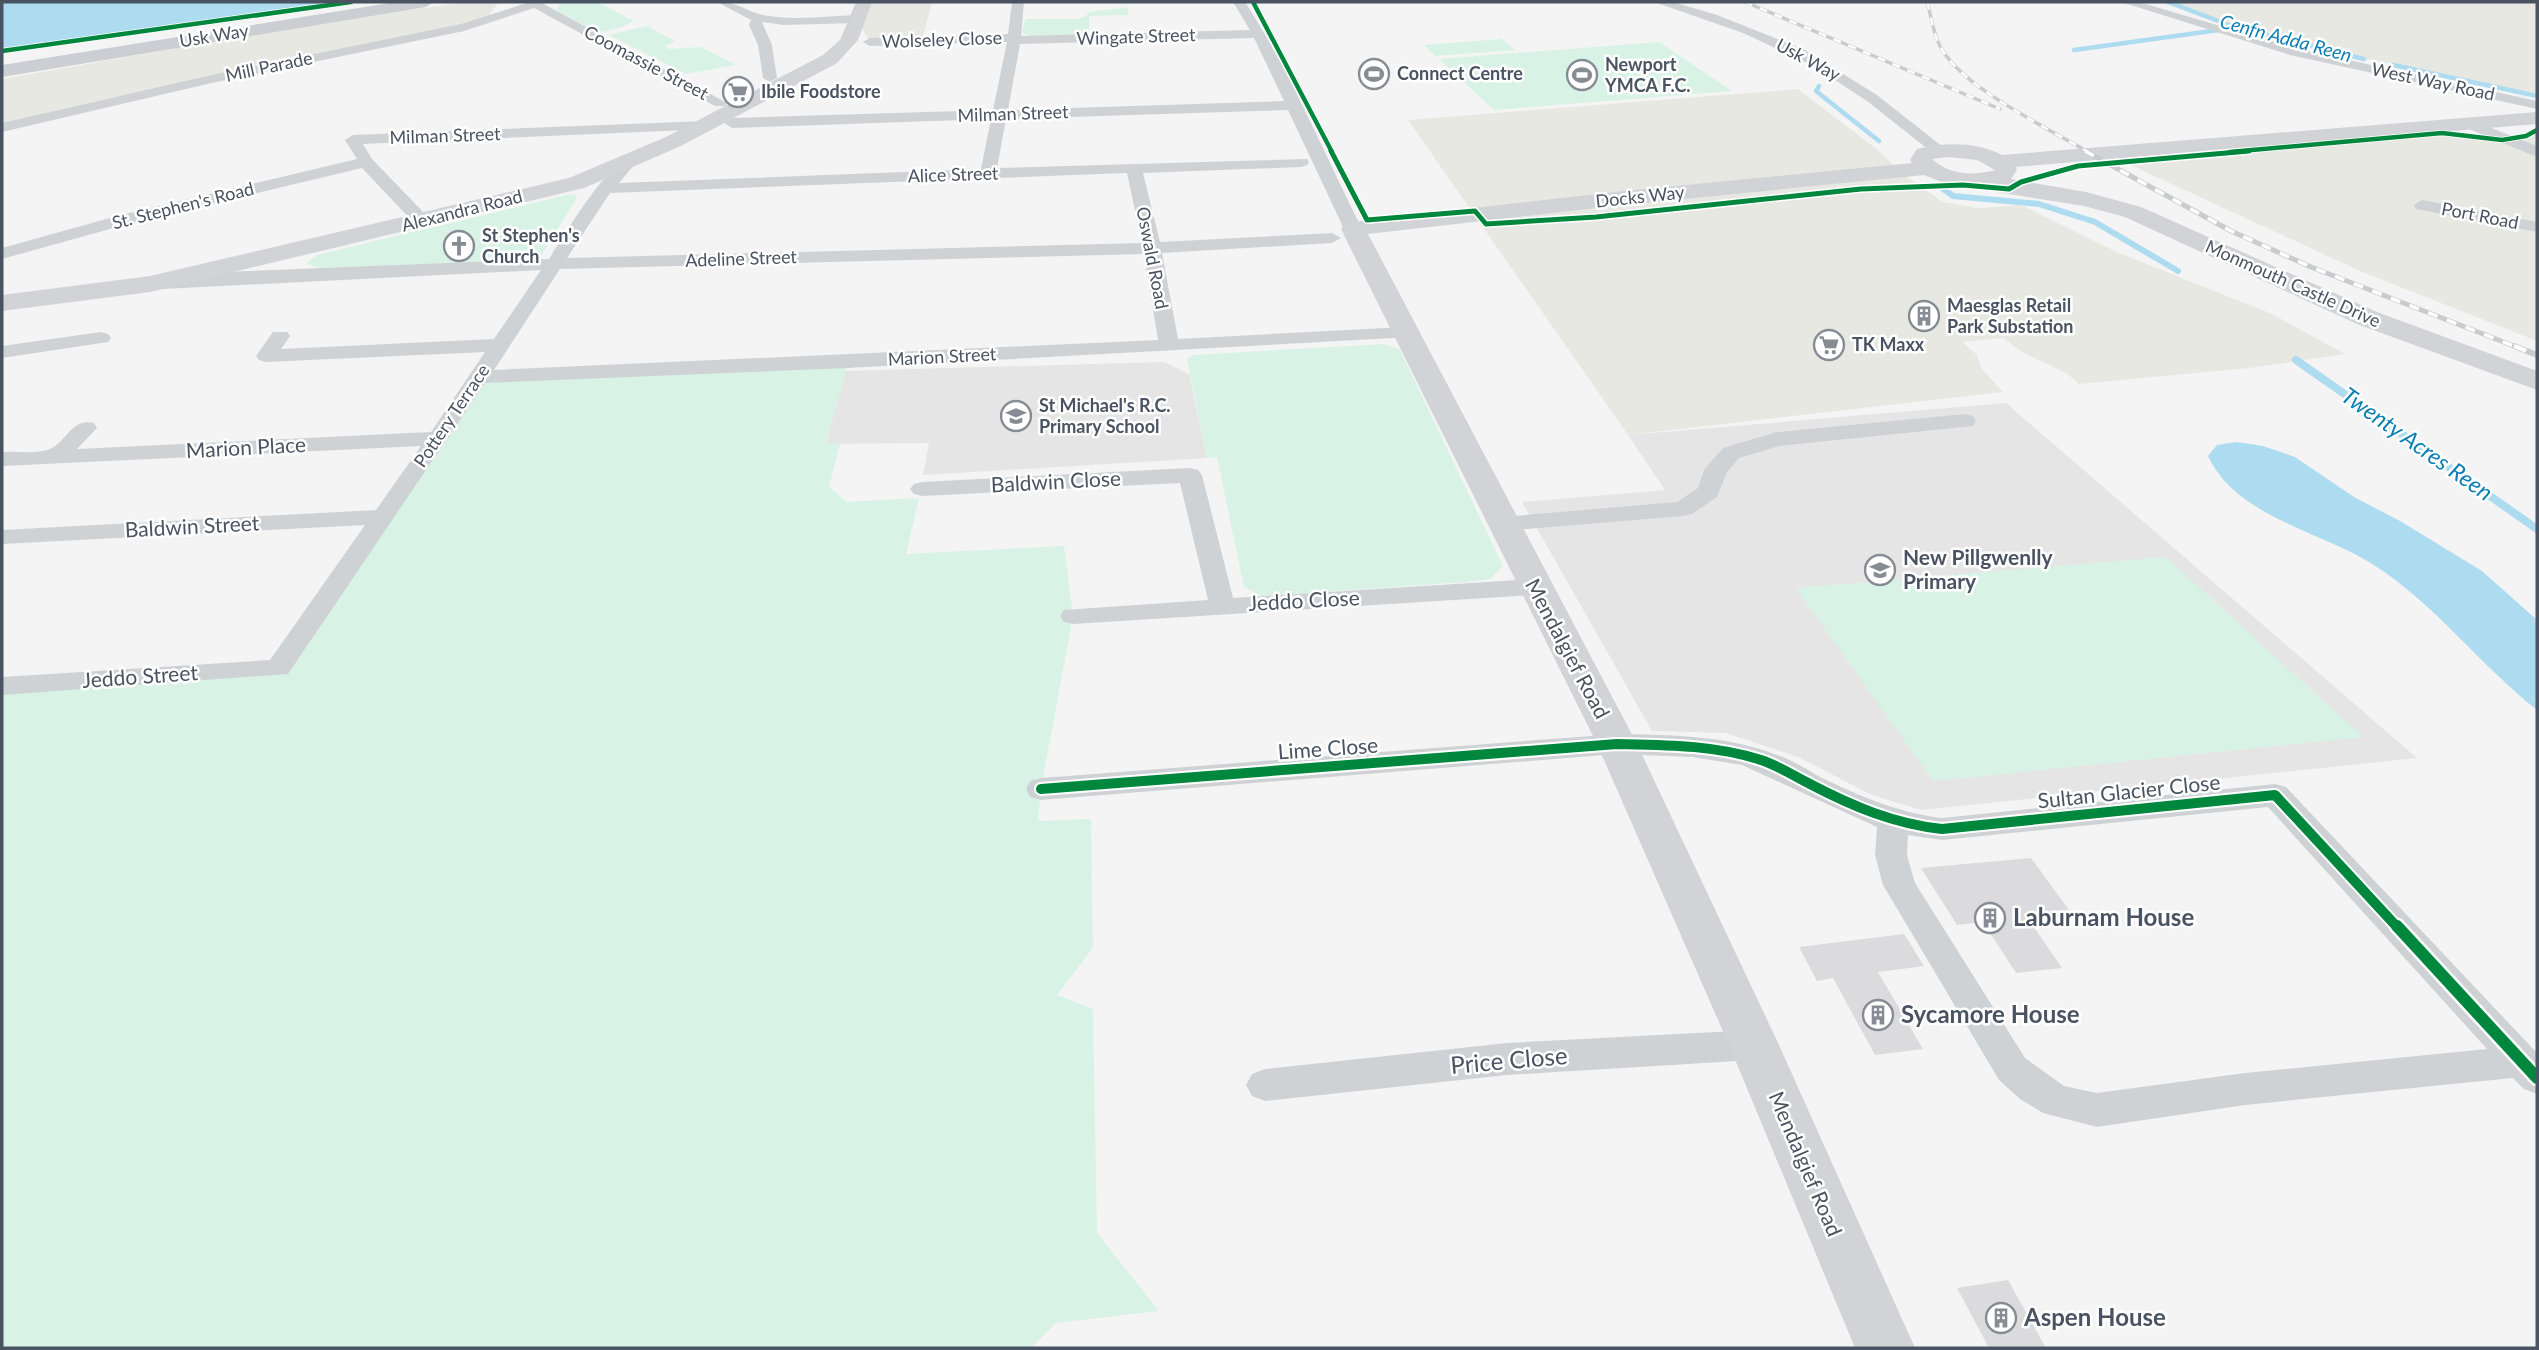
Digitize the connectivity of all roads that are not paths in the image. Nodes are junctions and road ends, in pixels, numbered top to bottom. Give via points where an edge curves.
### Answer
1 (373, 2) edge
2 (426, 2) edge
3 (723, 2) edge
4 (1018, 2) edge
5 (1239, 2) edge
6 (1660, 2) edge
7 (2127, 2) edge
8 (536, 4) joint
9 (860, 10) edge
10 (758, 18) junction
11 (1259, 33) junction
12 (1014, 39) junction
13 (870, 43) dead end
14 (2, 54) edge
15 (2, 71) edge
16 (770, 78) dead end
17 (720, 103) dead end
18 (1294, 105) junction
19 (2537, 106) edge
20 (998, 115) junction
21 (2537, 118) edge
22 (732, 123) dead end
23 (2469, 124) junction
24 (705, 126) junction
25 (2, 128) edge
26 (2537, 152) edge
27 (1934, 160) junction
28 (366, 162) junction
29 (1301, 162) dead end
30 (626, 165) junction
31 (2002, 167) junction
32 (1134, 169) junction
33 (988, 173) junction
34 (1976, 180) junction
35 (605, 188) junction
36 (2048, 192) junction
37 (2422, 205) dead end
38 (422, 221) junction
39 (2537, 227) edge
40 (1343, 233) junction
41 (1152, 247) junction
42 (2, 254) edge
43 (555, 264) junction
44 (150, 284) junction
45 (2, 303) edge
46 (1404, 333) junction
47 (280, 336) dead end
48 (101, 338) dead end
49 (500, 345) junction
50 (1169, 346) junction
51 (2, 352) edge
52 (479, 377) junction
53 (2537, 381) edge
54 (1965, 421) dead end
55 (86, 428) dead end
56 (438, 438) junction
57 (55, 457) junction
58 (2, 459) edge
59 (922, 489) dead end
60 (383, 517) junction
61 (1502, 524) junction
62 (2, 537) edge
63 (1534, 587) junction
64 (1222, 605) junction
65 (1073, 616) dead end
66 (278, 668) joint
67 (2, 686) edge
68 (1617, 744) junction
69 (1041, 789) dead end
70 (1893, 822) junction
71 (1754, 1045) junction
72 (2529, 1070) edge
73 (1265, 1085) dead end
74 (1885, 1348) edge

1 - 14 main road, Usk Way
2 - 15 main road, Usk Way
3 - 10 street
4 - 12 street
5 - 11 street, Mendalgief Road
6 - 27 street, Usk Way via 1798,52 1879,102
7 - 19 street, West Way Road via 2295,52
8 - 17 street, Coomassie Street
8 - 25 street, Mill Parade via 464,27
9 - 10 street via 784,21
9 - 24 street, Alexandra Road via 853,38 845,49
10 - 16 street via 755,25 765,45
11 - 12 street, Wingate Street
11 - 18 street, Mendalgief Road
12 - 13 street, Wolseley Close
12 - 20 street
18 - 20 street, Milman Street
18 - 40 street, Mendalgief Road
20 - 22 street, Milman Street
20 - 33 street
21 - 23 street, Docks Way
23 - 26 street
23 - 31 street, Docks Way
24 - 28 street, Milman Street via 353,140
24 - 30 street, Alexandra Road
27 - 31 street, Docks Way via 1973,153
27 - 34 street, Docks Way via 1947,176
27 - 40 street, Docks Way
28 - 38 street
28 - 42 street, St. Stephen's Road
29 - 32 street, Alice Street
30 - 35 street, Pottery Terrace
30 - 38 street, Alexandra Road via 576,183
31 - 34 street, Docks Way via 1996,178
31 - 36 street, Monmouth Castle Drive
32 - 33 street, Alice Street
32 - 41 street, Oswald Road
33 - 35 street, Alice Street
34 - 36 street, Monmouth Castle Drive
35 - 43 street, Pottery Terrace
36 - 53 street, Monmouth Castle Drive via 2133,212 2367,318
37 - 39 street, Port Road
38 - 44 street, Alexandra Road
40 - 41 street, Adeline Street
40 - 46 street, Mendalgief Road
41 - 43 street, Adeline Street
41 - 50 street, Oswald Road
43 - 44 street, Adeline Street
43 - 49 street, Pottery Terrace
44 - 45 street, Alexandra Road
46 - 50 street, Marion Street
46 - 61 street, Mendalgief Road
47 - 49 street via 266,356
48 - 51 street
49 - 52 street, Pottery Terrace
50 - 52 street, Marion Street
52 - 56 street, Pottery Terrace
54 - 61 street via 1777,439 1731,453 1716,470 1709,492 1683,509
55 - 57 street
56 - 57 street, Marion Place
56 - 60 street, Pottery Terrace
57 - 58 street, Marion Place
59 - 64 street, Baldwin Close via 1190,475
60 - 62 street, Baldwin Street
60 - 66 street, Pottery Terrace
61 - 63 street, Mendalgief Road
63 - 64 street, Jeddo Close
63 - 68 street, Mendalgief Road
64 - 65 street, Jeddo Close
66 - 67 street, Jeddo Street
68 - 69 street, Lime Close
68 - 70 street, Sultan Glacier Close via 1689,745 1749,756
68 - 71 street, Mendalgief Road
70 - 72 street, Sultan Glacier Close via 1942,829 2276,795
70 - 72 street via 1891,855 1899,885 2012,1069 2056,1101 2097,1110 2245,1090
71 - 73 street, Price Close via 1507,1059
71 - 74 street, Mendalgief Road

